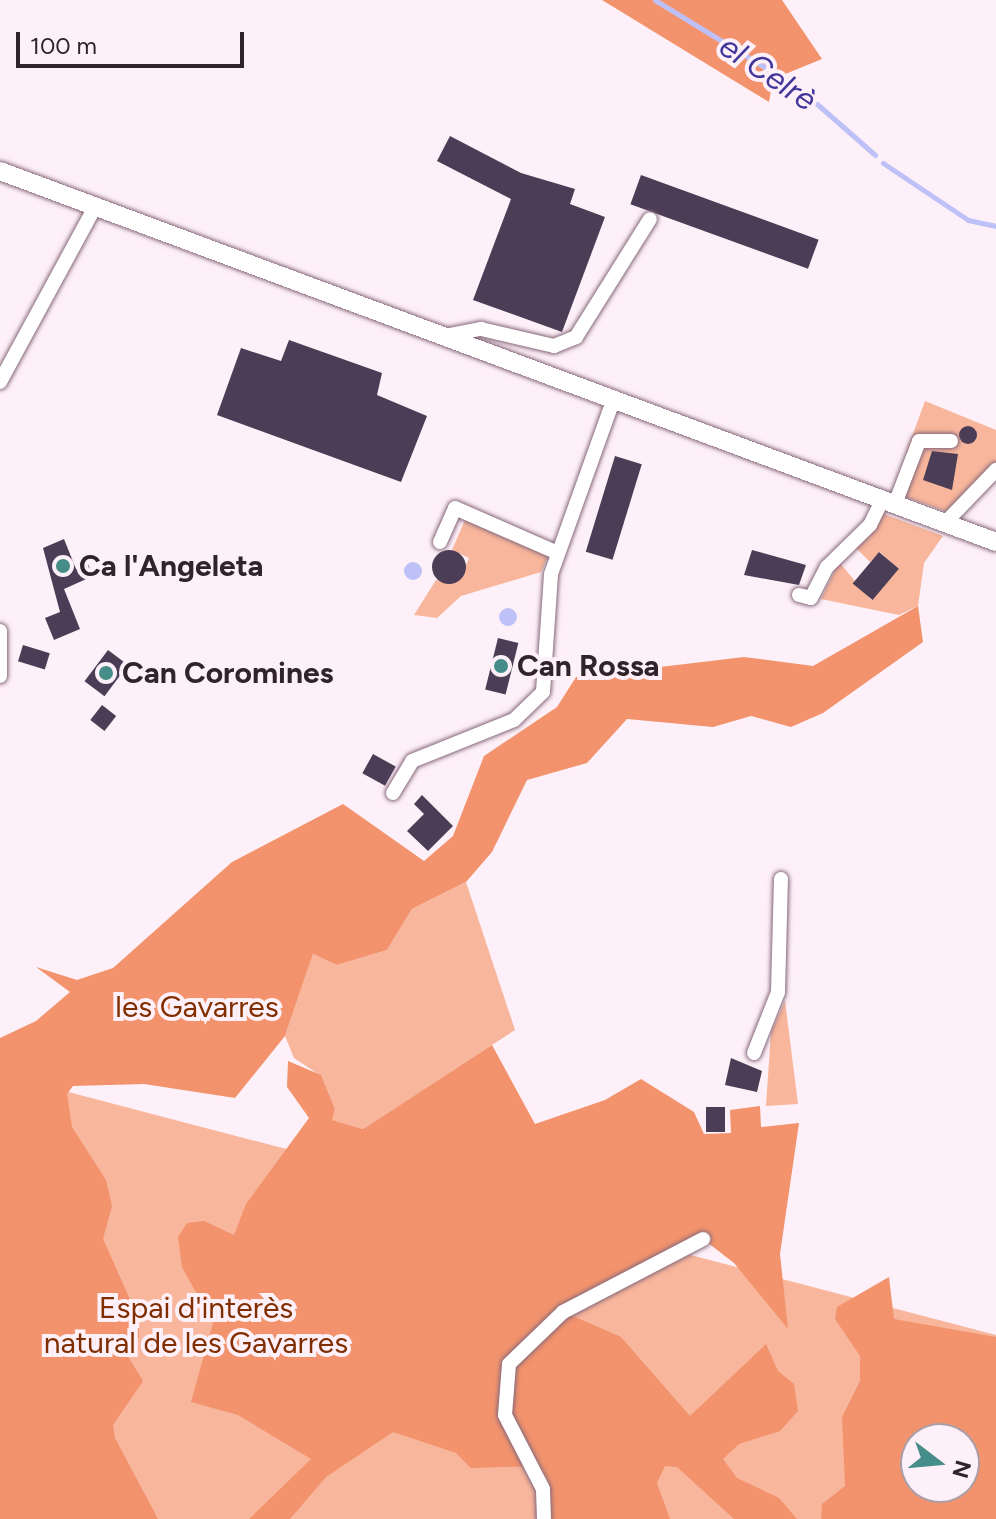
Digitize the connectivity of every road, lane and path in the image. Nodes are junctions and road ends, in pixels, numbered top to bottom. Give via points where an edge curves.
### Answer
1 (0, 171) edge
2 (95, 207) junction
3 (650, 219) dead end
4 (444, 336) junction
5 (0, 382) edge
6 (613, 401) junction
7 (951, 441) dead end
8 (996, 470) edge
9 (888, 502) junction
10 (945, 523) junction
11 (440, 542) dead end
12 (996, 542) edge
13 (558, 553) junction
14 (799, 595) dead end
15 (0, 631) edge
16 (0, 676) edge
17 (393, 793) dead end
18 (781, 879) dead end
19 (754, 1053) dead end
20 (703, 1239) dead end
21 (544, 1519) edge

1 - 2 main road
2 - 4 main road
2 - 5 street
3 - 4 street via 576,337 554,346 481,329
4 - 6 main road
6 - 9 main road
6 - 13 street
7 - 9 street via 919,441
8 - 10 street
9 - 10 main road
9 - 14 street via 827,567 811,598
10 - 12 main road
11 - 13 street via 455,508
13 - 17 street via 543,609 547,671 532,708 412,761
15 - 16 street
18 - 19 street via 778,992
20 - 21 street via 563,1312 509,1364 505,1415 543,1489

